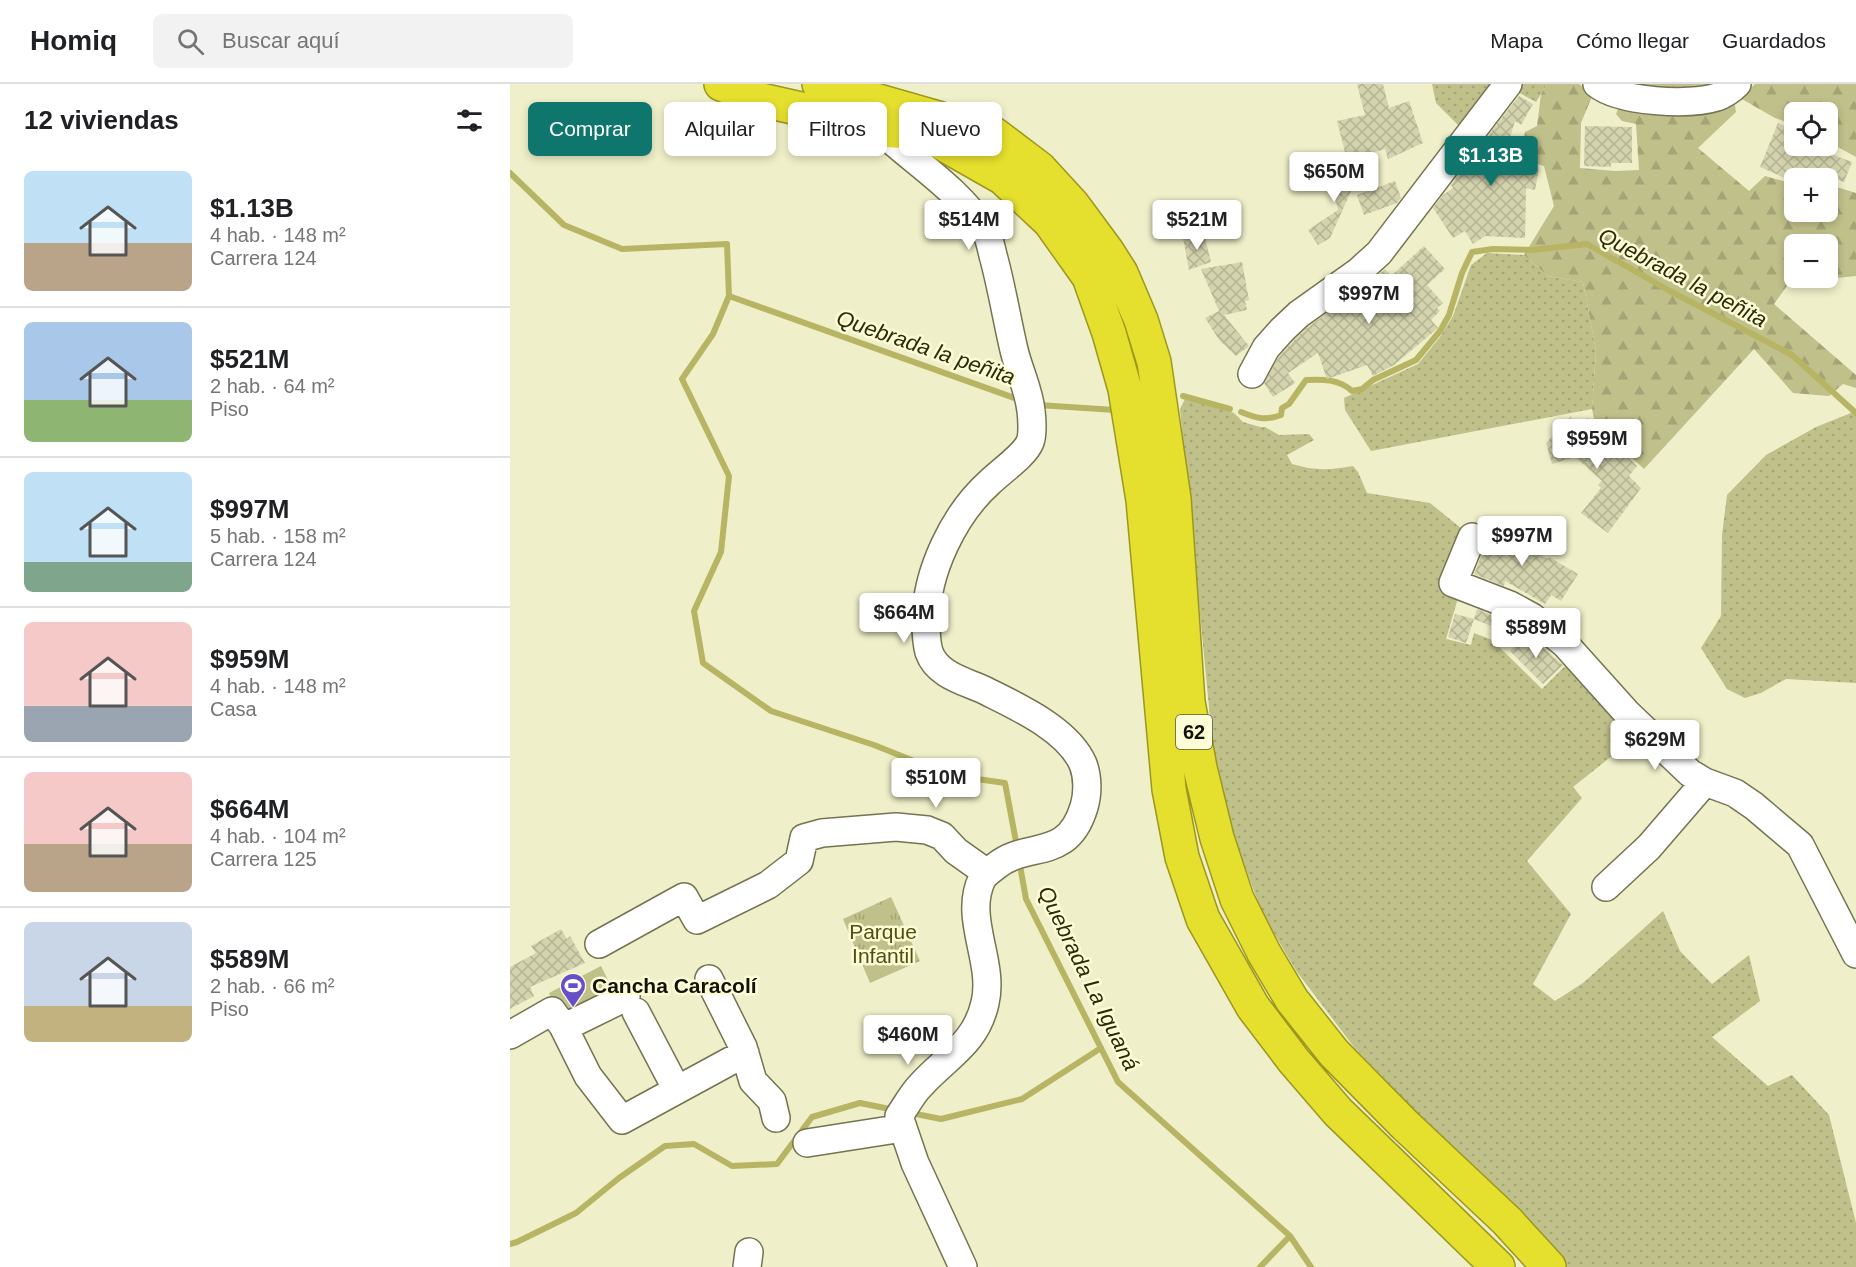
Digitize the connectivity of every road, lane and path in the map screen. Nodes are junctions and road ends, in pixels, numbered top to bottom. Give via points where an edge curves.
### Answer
1 (721, 84) edge
2 (819, 84) edge
3 (1508, 84) edge
4 (1597, 84) edge
5 (1737, 84) edge
6 (855, 102) edge
7 (788, 106) edge
8 (887, 117) edge
9 (887, 118) edge
10 (887, 121) edge
11 (1256, 357) dead end
12 (1472, 537) dead end
13 (1705, 782) junction
14 (987, 873) junction
15 (1606, 887) dead end
16 (599, 944) dead end
17 (1856, 954) edge
18 (709, 980) dead end
19 (563, 1026) junction
20 (510, 1035) edge
21 (745, 1053) junction
22 (677, 1090) junction
23 (776, 1118) dead end
24 (903, 1128) junction
25 (807, 1143) dead end
26 (963, 1267) edge
27 (1498, 1267) edge
28 (1549, 1267) edge

1 - 7 highway, 62
2 - 6 highway, 62
3 - 11 street via 1379,253 1299,314
4 - 5 street via 1607,92 1664,101 1718,97
8 - 28 highway, 62 via 994,134 1039,168 1073,205 1120,273 1154,362 1174,500 1188,702 1217,838 1237,899 1292,1000 1334,1053
9 - 27 highway, 62 via 924,133 1003,178 1050,222 1089,277 1127,399 1143,500 1169,789 1182,857 1203,919 1253,1007 1294,1061 1338,1112
10 - 14 street via 905,153 966,204 987,232 1029,401 1031,442 971,501 940,557 926,615 930,654 946,673 1008,703 1067,740 1083,764 1087,787 1074,828 1056,844 1005,858
12 - 13 street via 1453,583 1510,604 1532,617 1558,638 1627,714
13 - 15 street via 1638,858
13 - 17 street via 1735,793 1800,845
14 - 16 street via 942,836 927,830 896,827 822,833 804,838 800,861 768,885 697,920 684,897
14 - 24 street via 975,902 986,973 984,1007 969,1039 922,1083 899,1116
18 - 21 street
19 - 20 street via 552,1011
19 - 22 street via 631,1005
19 - 22 street via 588,1076 622,1120
21 - 22 street
21 - 23 street via 753,1081 772,1101
24 - 25 street
24 - 26 street

